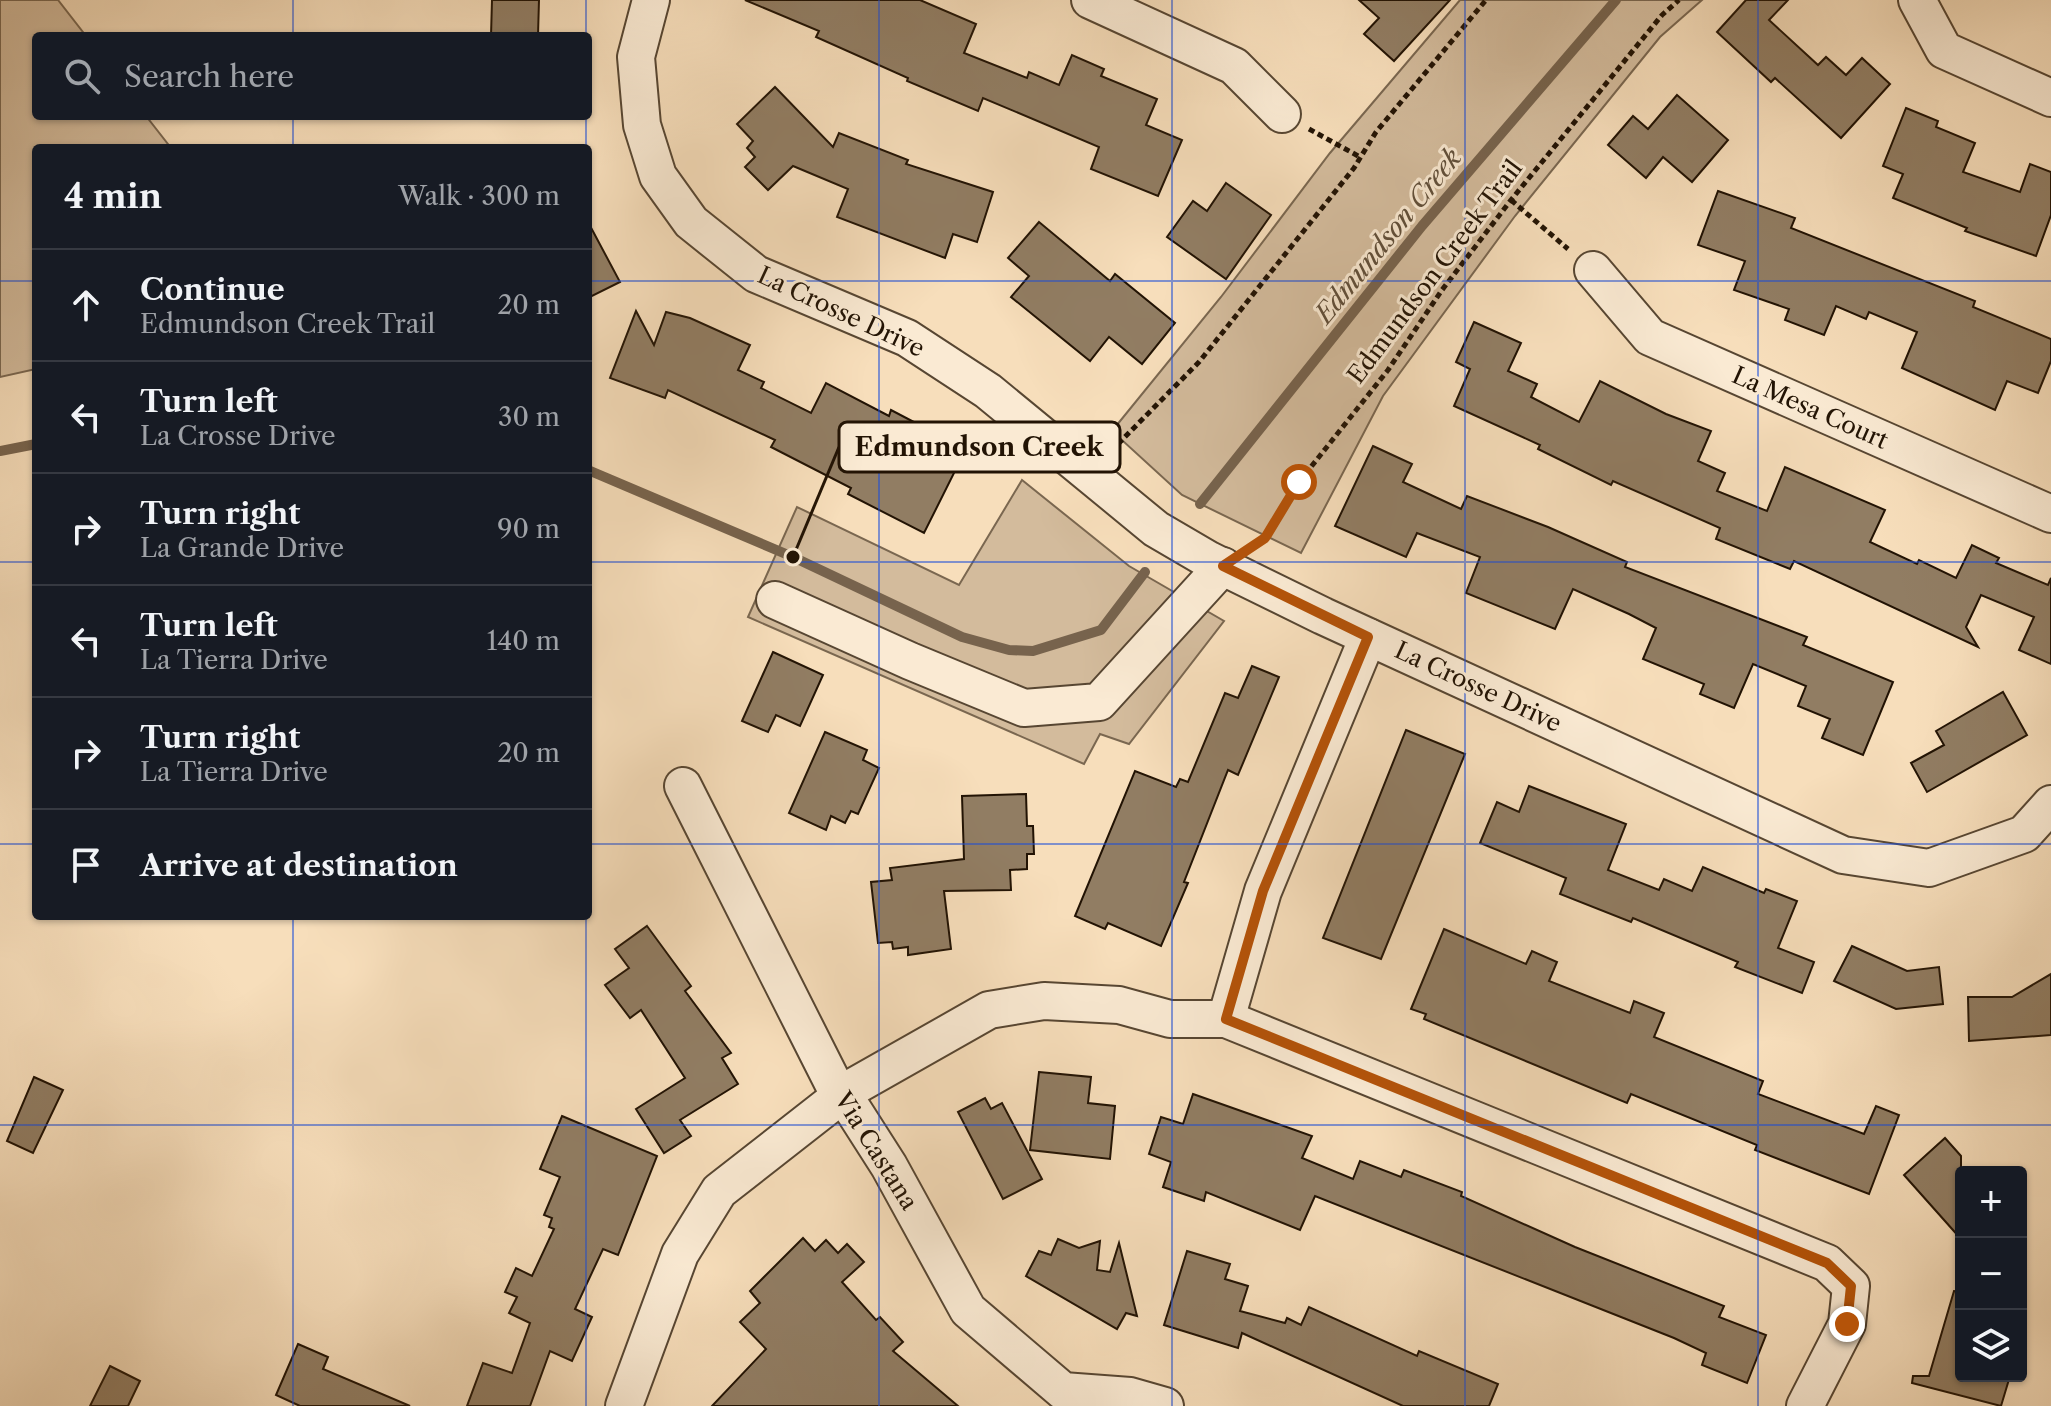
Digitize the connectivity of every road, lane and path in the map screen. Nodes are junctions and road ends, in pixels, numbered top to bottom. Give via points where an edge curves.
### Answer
1 (651, 0) edge
2 (1090, 0) edge
3 (1486, 0) edge
4 (1679, 0) edge
5 (1917, 0) edge
6 (2051, 98) edge
7 (1282, 114) joint
8 (1360, 157) junction
9 (1511, 200) junction
10 (1593, 270) joint
11 (1087, 474) junction
12 (2051, 514) edge
13 (1223, 566) junction
14 (775, 600) dead end
15 (1368, 637) junction
16 (683, 786) dead end
17 (2051, 804) edge
18 (1226, 1019) junction
19 (841, 1094) junction
20 (1062, 1399) edge
21 (624, 1406) edge
22 (1165, 1406) edge
23 (1805, 1406) edge

1 - 11 street, La Crosse Drive via 636,57 642,125 658,176 691,222 756,274 907,338 988,391
2 - 7 street via 1234,66
3 - 8 path
4 - 9 path, Edmundson Creek Trail
5 - 6 street via 1944,50
7 - 8 path
8 - 11 path via 1199,362
9 - 10 path
9 - 13 path, Edmundson Creek Trail via 1299,482 1265,538
10 - 12 street, La Mesa Court via 1650,337
11 - 13 street, La Crosse Drive via 1156,529
13 - 14 street via 1099,702 1024,708
13 - 15 street, La Crosse Drive
15 - 17 street, La Crosse Drive via 1843,855 1929,868 2024,834
15 - 18 street via 1263,891
16 - 19 street, Via Castana
18 - 19 street via 1170,1019 1119,1005 1044,1001 989,1010
18 - 23 street via 1827,1263 1851,1286 1847,1324
19 - 20 street, Via Castana via 889,1166 968,1310
19 - 21 street via 719,1191 680,1254
20 - 22 street, Via Castana via 1130,1396

